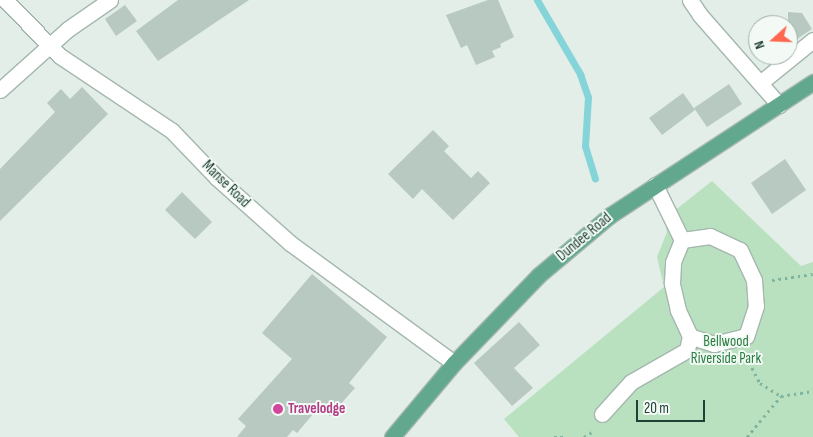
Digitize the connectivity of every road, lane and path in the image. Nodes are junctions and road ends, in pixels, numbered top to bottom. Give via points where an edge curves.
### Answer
1 (5, 0) edge
2 (110, 0) edge
3 (690, 0) edge
4 (813, 40) edge
5 (50, 47) junction
6 (813, 82) edge
7 (760, 83) junction
8 (0, 90) edge
9 (779, 105) junction
10 (655, 185) junction
11 (682, 240) junction
12 (813, 274) edge
13 (754, 280) junction
14 (690, 336) junction
15 (746, 336) junction
16 (454, 363) junction
17 (813, 391) edge
18 (781, 396) junction
19 (602, 414) dead end
20 (392, 437) edge
21 (554, 437) edge
22 (567, 437) edge
23 (747, 437) edge

1 - 5 street, Manse Road
2 - 5 street via 68,29
3 - 7 street
4 - 7 street
5 - 8 street
5 - 16 street, Manse Road via 172,131 217,178 290,243
6 - 9 main road, Dundee Road
7 - 9 street
9 - 10 main road, Dundee Road
10 - 11 street
10 - 16 main road, Dundee Road via 609,216 539,275
11 - 13 street via 710,236 740,250
11 - 14 street via 672,262 672,283 678,310
12 - 13 path via 789,280
13 - 15 street via 756,306
14 - 15 street via 714,344
14 - 19 street via 687,350 631,382
15 - 18 path via 743,351 760,383
16 - 20 main road, Dundee Road
17 - 18 path
18 - 23 path
21 - 22 path

